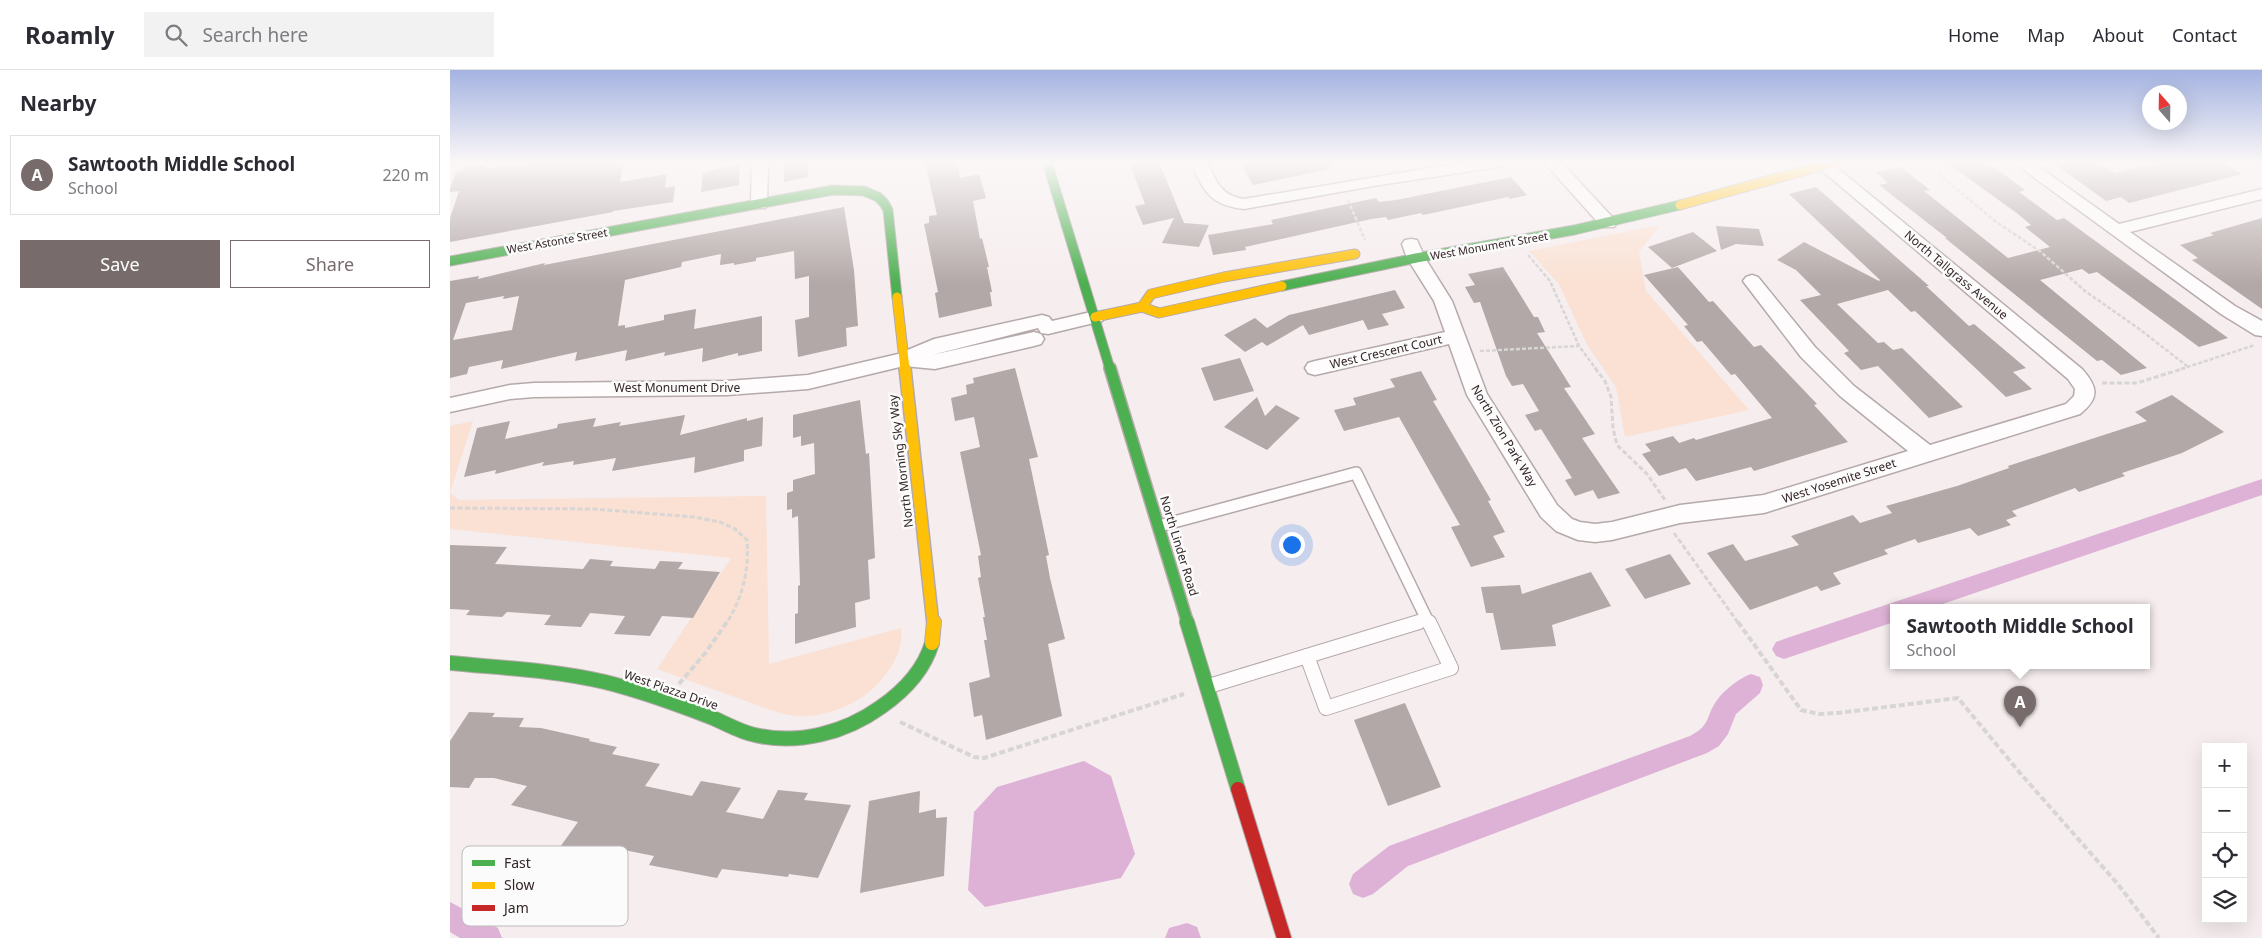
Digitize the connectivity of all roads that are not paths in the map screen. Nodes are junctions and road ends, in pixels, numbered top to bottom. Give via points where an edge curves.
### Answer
1 (767, 203) edge
2 (884, 203) edge
3 (1060, 203) edge
4 (1231, 203) edge
5 (1259, 203) edge
6 (1581, 203) edge
7 (1682, 203) edge
8 (1872, 203) edge
9 (2078, 203) edge
10 (2228, 203) edge
11 (759, 204) joint
12 (1611, 205) dead end
13 (1587, 211) junction
14 (1608, 223) junction
15 (2116, 230) junction
16 (1412, 248) junction
17 (1372, 252) road end
18 (450, 261) edge
19 (1752, 281) dead end
20 (1142, 307) junction
21 (1095, 317) junction
22 (2261, 337) edge
23 (1459, 344) junction
24 (903, 360) junction
25 (1315, 368) dead end
26 (2084, 387) joint
27 (450, 405) edge
28 (1925, 453) junction
29 (1159, 526) junction
30 (1578, 531) joint
31 (1427, 620) junction
32 (1307, 656) junction
33 (450, 663) edge
34 (1207, 687) junction
35 (877, 712) joint
36 (1284, 938) edge

1 - 11 street, West Astonte Street
2 - 24 street, North Morning Sky Way via 888,210
3 - 21 street, North Linder Road
4 - 5 street
6 - 13 street
7 - 14 street, West Monument Street
8 - 26 street, North Tallgrass Avenue
9 - 15 street
10 - 15 street
11 - 18 street, West Astonte Street
12 - 13 street
13 - 14 street
14 - 16 street, West Monument Street via 1517,242
15 - 22 street
16 - 20 street, West Monument Street via 1158,313
16 - 23 street, North Zion Park Way via 1442,301
17 - 20 street, West Monument Street via 1276,266 1151,294
19 - 28 street via 1808,352 1847,391
20 - 21 street, West Monument Street
21 - 24 street, West Monument Street via 1048,328 1045,337 935,362
21 - 29 street, North Linder Road
23 - 25 street, West Crescent Court
23 - 30 street, North Zion Park Way via 1477,395 1549,511 1564,525
24 - 27 street, West Monument Drive via 816,380 768,386 555,388 510,392
24 - 35 street, North Morning Sky Way via 934,617 929,653 911,680
26 - 28 street, West Yosemite Street via 2083,401 2073,409
28 - 30 street, West Yosemite Street via 1764,504 1670,517 1612,531
29 - 31 lane via 1356,472
29 - 34 street, North Linder Road
31 - 32 lane
31 - 32 lane via 1451,668 1326,708
32 - 34 lane
33 - 35 street, West Piazza Drive via 605,682 758,736 786,739 819,736 850,726
34 - 36 street, North Linder Road

